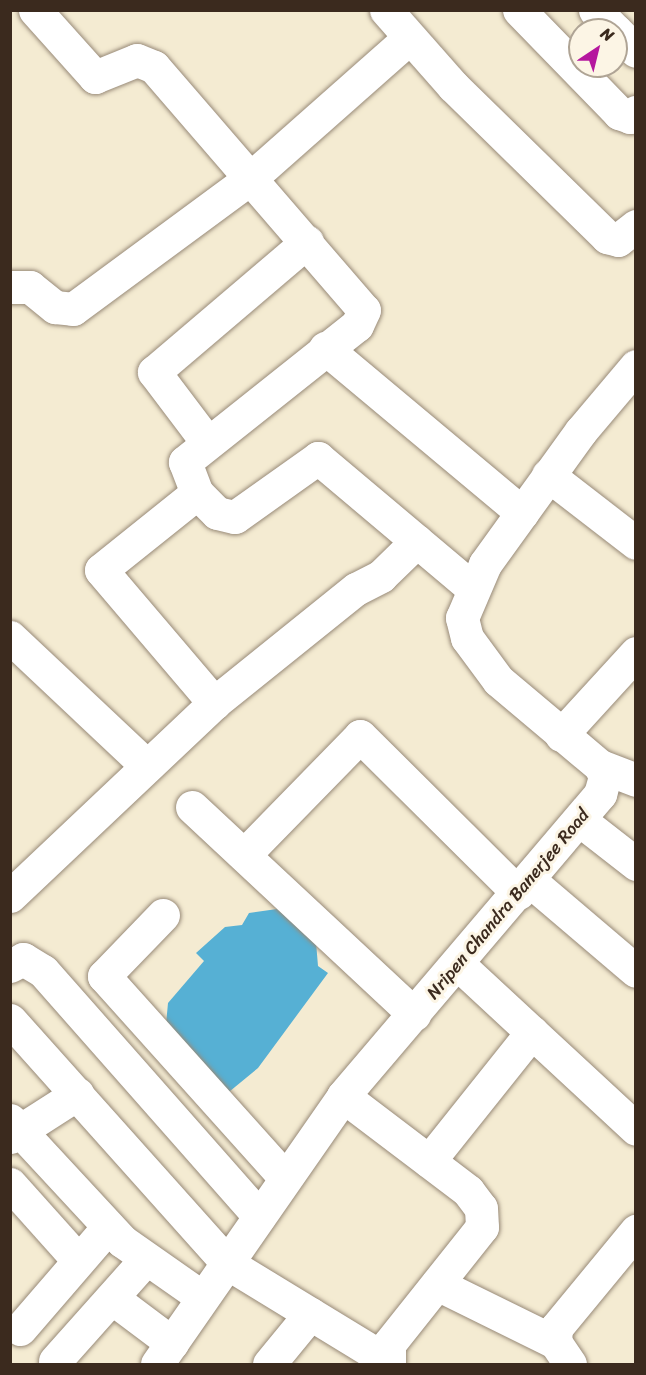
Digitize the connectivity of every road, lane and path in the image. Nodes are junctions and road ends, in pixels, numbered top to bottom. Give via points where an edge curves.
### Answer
1 (35, 10) edge
2 (386, 10) edge
3 (519, 10) edge
4 (409, 38) junction
5 (636, 112) edge
6 (252, 177) junction
7 (636, 226) edge
8 (307, 242) junction
9 (10, 287) edge
10 (325, 348) junction
11 (636, 366) edge
12 (207, 442) junction
13 (548, 476) junction
14 (197, 493) junction
15 (522, 513) junction
16 (417, 541) junction
17 (636, 543) edge
18 (471, 587) junction
19 (10, 637) edge
20 (631, 667) edge
21 (214, 704) junction
22 (561, 735) junction
23 (147, 766) junction
24 (600, 766) junction
25 (636, 780) edge
26 (192, 807) dead end
27 (581, 821) junction
28 (244, 855) junction
29 (636, 864) edge
30 (523, 886) junction
31 (10, 896) edge
32 (164, 915) dead end
33 (457, 963) junction
34 (10, 966) edge
35 (636, 971) edge
36 (414, 1014) junction
37 (10, 1020) edge
38 (532, 1032) junction
39 (77, 1094) junction
40 (343, 1096) junction
41 (636, 1129) edge
42 (13, 1130) edge
43 (429, 1161) junction
44 (285, 1178) junction
45 (10, 1184) edge
46 (259, 1216) junction
47 (108, 1227) junction
48 (636, 1232) edge
49 (78, 1260) junction
50 (145, 1260) junction
51 (227, 1263) junction
52 (437, 1284) junction
53 (202, 1297) junction
54 (111, 1298) junction
55 (310, 1314) junction
56 (15, 1325) edge
57 (562, 1353) edge
58 (164, 1354) edge
59 (387, 1362) edge
60 (57, 1363) edge
61 (269, 1365) edge

1 - 6 street via 95,77 137,60 149,63
2 - 4 street
3 - 5 street via 620,113 630,117
4 - 6 street
4 - 7 street via 607,237 618,240
6 - 8 street
6 - 9 street via 73,309 55,307 30,287
8 - 10 street via 364,310 357,325
8 - 12 street via 154,372
10 - 12 street
10 - 15 street
11 - 13 street
12 - 14 street via 184,464
13 - 15 street
13 - 17 street
14 - 16 street via 217,513 235,517 318,458
14 - 21 street via 101,573
15 - 18 street
16 - 18 street
16 - 21 street via 381,576 356,589
18 - 22 street via 462,618 467,638 498,680
19 - 23 street
20 - 22 street
21 - 23 street
22 - 24 street
23 - 31 street
24 - 25 street
24 - 27 street, Nripen Chandra Banerjee Road via 605,777 600,794
26 - 28 street
27 - 29 street
27 - 30 street, Nripen Chandra Banerjee Road
28 - 30 street via 360,736
28 - 36 street
30 - 33 street, Nripen Chandra Banerjee Road
30 - 35 street
32 - 44 street via 105,969 104,976
33 - 36 street, Nripen Chandra Banerjee Road
33 - 38 street
34 - 46 street via 23,959 44,971
36 - 40 street, Nripen Chandra Banerjee Road
37 - 39 street
38 - 41 street
38 - 43 street
39 - 42 street
39 - 51 street
40 - 43 street
40 - 44 street, Nripen Chandra Banerjee Road
42 - 47 street
43 - 52 street via 481,1208 482,1227
44 - 46 street, Nripen Chandra Banerjee Road
45 - 49 street
46 - 51 street, Nripen Chandra Banerjee Road
47 - 49 street
47 - 50 street
48 - 57 street via 563,1315
49 - 56 street
50 - 53 street
50 - 54 street
51 - 53 street, Nripen Chandra Banerjee Road
51 - 55 street
52 - 57 street
52 - 59 street via 389,1344
53 - 58 street, Nripen Chandra Banerjee Road
54 - 58 street
54 - 60 street
55 - 59 street
55 - 61 street
56 - 60 street

